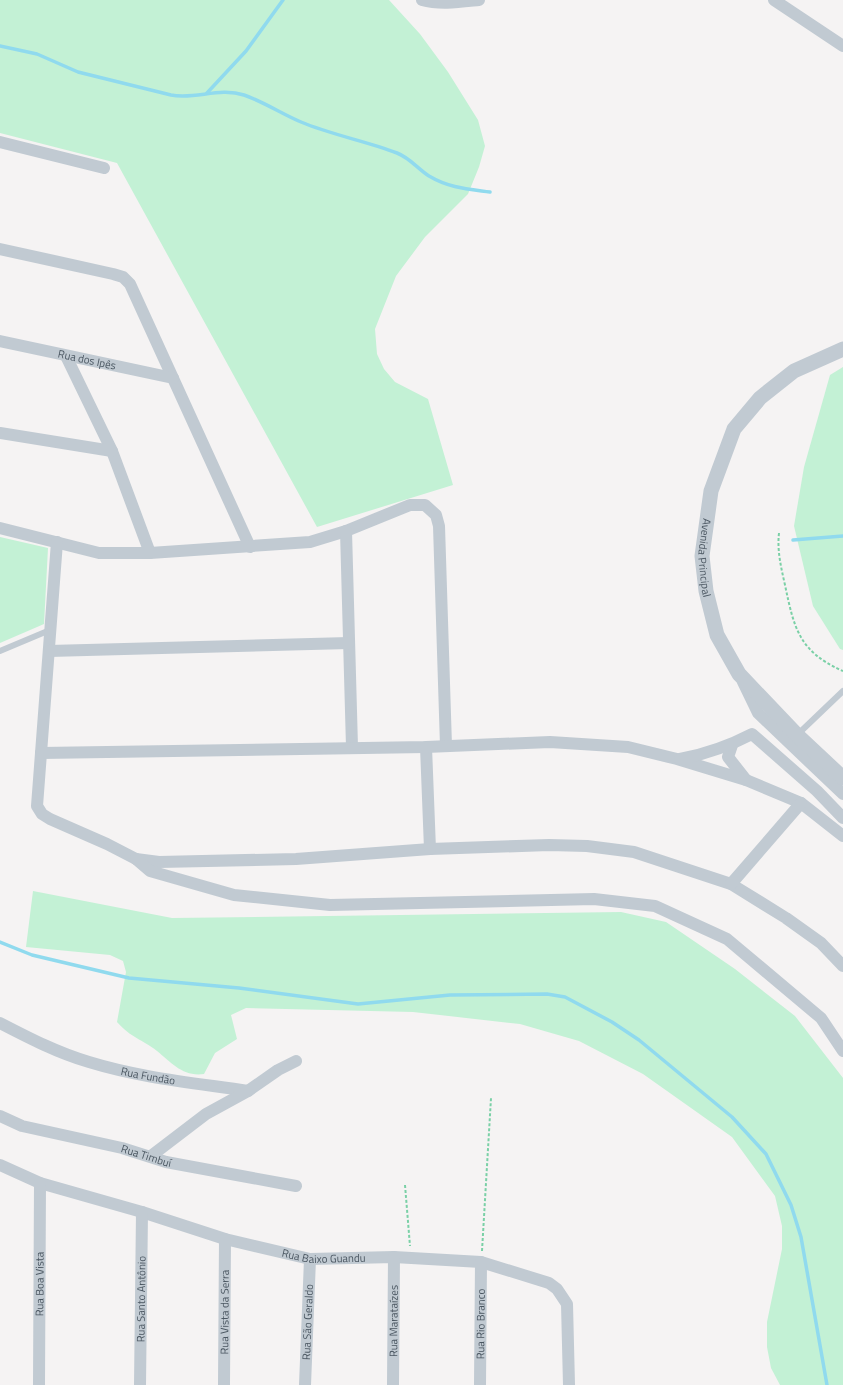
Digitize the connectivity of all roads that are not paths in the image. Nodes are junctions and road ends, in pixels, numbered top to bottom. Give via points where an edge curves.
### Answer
1 (422, 0) edge
2 (479, 0) edge
3 (774, 0) edge
4 (843, 46) edge
5 (0, 142) edge
6 (104, 168) dead end
7 (0, 249) edge
8 (0, 341) edge
9 (843, 349) edge
10 (66, 356) junction
11 (173, 378) junction
12 (0, 433) edge
13 (112, 451) junction
14 (0, 528) edge
15 (346, 531) junction
16 (57, 542) junction
17 (250, 547) junction
18 (150, 553) junction
19 (51, 630) junction
20 (349, 643) junction
21 (0, 651) edge
22 (49, 651) junction
23 (739, 674) junction
24 (843, 691) edge
25 (797, 735) junction
26 (732, 745) junction
27 (446, 746) junction
28 (352, 747) junction
29 (426, 747) junction
30 (41, 753) junction
31 (677, 759) junction
32 (843, 778) edge
33 (828, 779) junction
34 (746, 780) junction
35 (817, 791) junction
36 (843, 794) edge
37 (801, 804) junction
38 (843, 818) edge
39 (843, 836) edge
40 (430, 849) junction
41 (136, 859) junction
42 (731, 884) junction
43 (843, 966) edge
44 (0, 1023) edge
45 (843, 1051) edge
46 (296, 1061) dead end
47 (248, 1091) junction
48 (0, 1116) edge
49 (151, 1156) junction
50 (0, 1165) edge
51 (40, 1183) junction
52 (296, 1186) dead end
53 (142, 1212) junction
54 (225, 1239) junction
55 (394, 1257) junction
56 (310, 1259) junction
57 (481, 1262) junction
58 (39, 1385) edge
59 (140, 1385) edge
60 (224, 1385) edge
61 (305, 1385) edge
62 (394, 1385) edge
63 (480, 1385) edge
64 (569, 1385) edge

1 - 2 street via 431,3
3 - 4 street
5 - 6 street
7 - 11 street via 123,277 130,284
8 - 10 street, Rua dos Ipês
9 - 23 street, Avenida Principal via 794,371 760,398 734,429 711,491 702,556 706,591 717,635
10 - 11 street, Rua dos Ipês
10 - 13 street
11 - 17 street
12 - 13 street
13 - 18 street
14 - 16 street
15 - 17 street via 310,542
15 - 20 street
15 - 27 street via 410,506 425,505 436,515 439,526
16 - 18 street via 99,552
16 - 19 street
17 - 18 street
19 - 21 lane
19 - 22 street
20 - 22 street
20 - 28 street
22 - 30 street
23 - 25 street, Avenida Principal
23 - 33 street via 758,713
24 - 25 lane
25 - 32 street, Avenida Principal
26 - 31 street via 697,756
26 - 34 street via 728,757
26 - 35 street via 752,734
27 - 29 street
27 - 31 street via 586,743 628,747
28 - 29 street
28 - 30 street
29 - 40 street
30 - 41 street via 37,806 42,814
31 - 34 street
33 - 35 street
33 - 36 street
34 - 37 street
35 - 38 street
37 - 39 street
37 - 42 street
40 - 41 street via 296,859 159,862
40 - 42 street via 586,846 634,852
41 - 45 street via 150,872 234,895 330,905 594,899 655,906 727,939 821,1018
42 - 43 street via 821,943
44 - 47 street, Rua Fundão via 40,1043 89,1062 143,1076
46 - 47 street
47 - 49 street via 206,1114
48 - 49 street, Rua Timbuí via 22,1126
49 - 52 street, Rua Timbuí via 166,1162
50 - 51 street, Rua Baixo Guandu
51 - 53 street, Rua Baixo Guandu
51 - 58 street, Rua Boa Vista
53 - 54 street, Rua Baixo Guandu
53 - 59 street, Rua Santo Antônio
54 - 56 street, Rua Baixo Guandu
54 - 60 street, Rua Vista da Serra
55 - 56 street, Rua Baixo Guandu
55 - 57 street, Rua Baixo Guandu
55 - 62 street, Rua Marataízes
56 - 61 street, Rua São Geraldo
57 - 63 street, Rua Rio Branco
57 - 64 street, Rua Baixo Guandu via 549,1283 563,1297 567,1304

